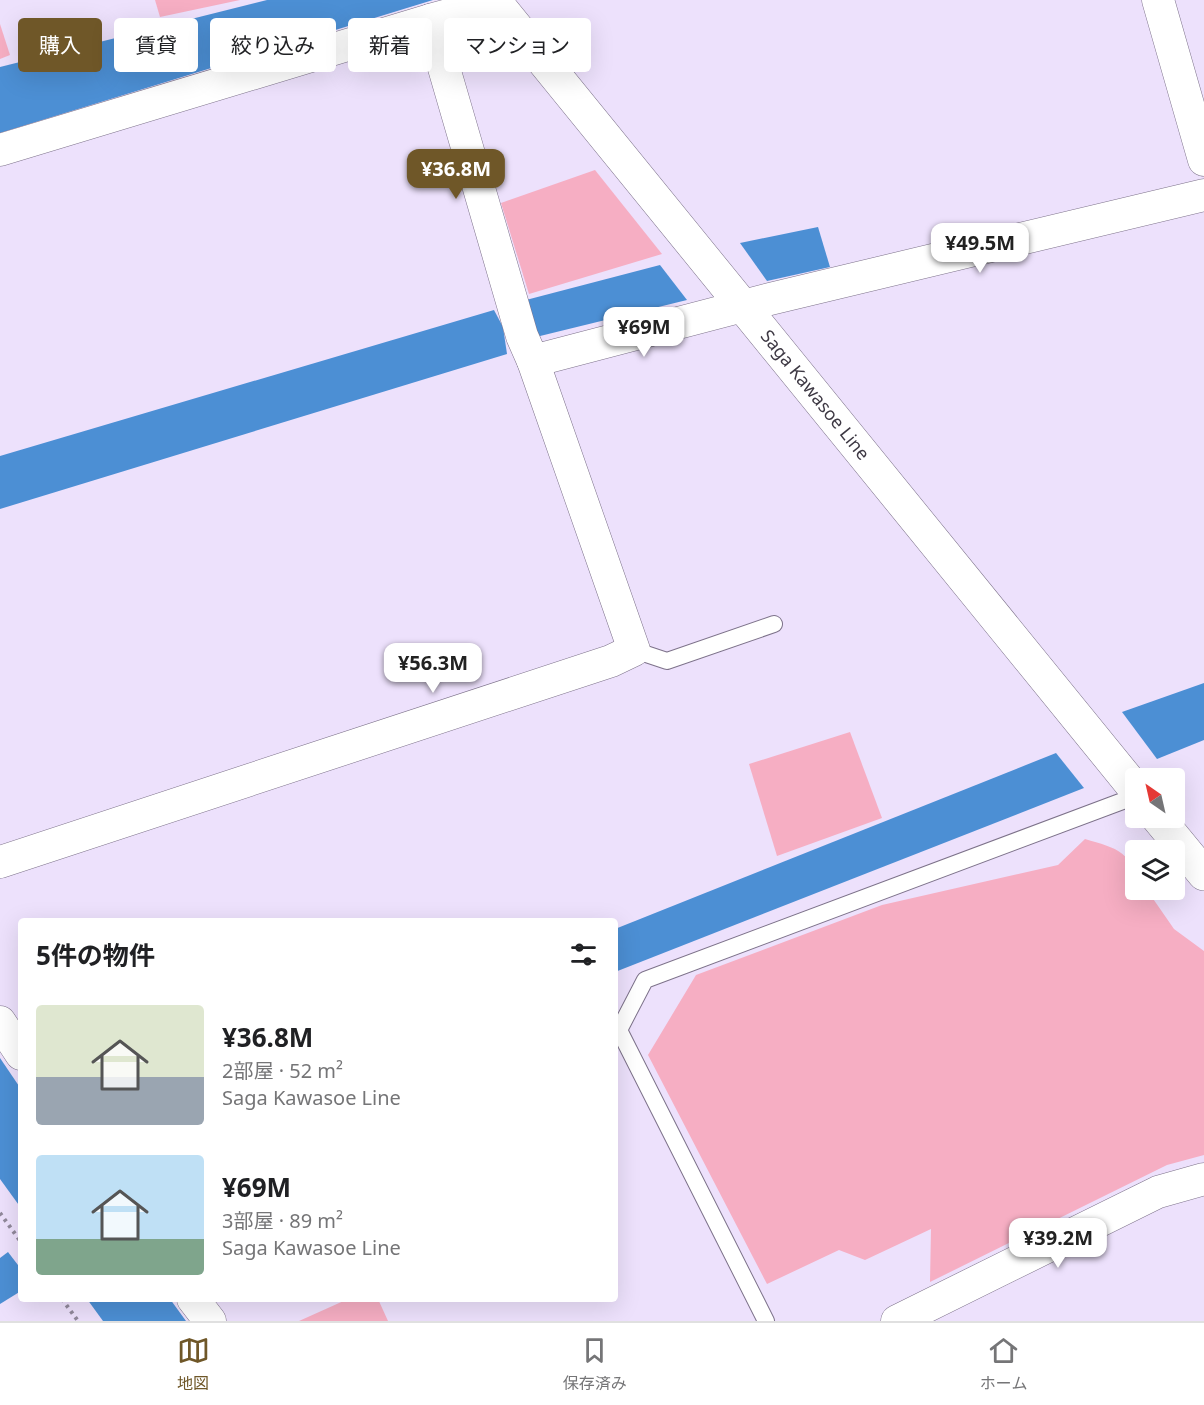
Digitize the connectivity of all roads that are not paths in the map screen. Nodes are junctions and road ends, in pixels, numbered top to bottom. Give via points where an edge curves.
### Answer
1 (1158, 0) edge
2 (497, 4) edge
3 (432, 19) edge
4 (432, 27) edge
5 (348, 45) edge
6 (0, 150) edge
7 (1204, 160) edge
8 (1204, 195) edge
9 (743, 307) junction
10 (533, 361) junction
11 (774, 624) dead end
12 (634, 650) junction
13 (1125, 776) edge
14 (1125, 800) edge
15 (1166, 828) edge
16 (0, 862) edge
17 (1204, 874) edge
18 (0, 1022) edge
19 (618, 1029) edge
20 (618, 1033) edge
21 (18, 1049) edge
22 (1204, 1179) edge
23 (195, 1302) edge
24 (210, 1321) edge
25 (766, 1321) edge
26 (897, 1321) edge

1 - 7 street
2 - 3 street
2 - 9 main road, Saga Kawasoe Line
4 - 10 street via 522,336
5 - 6 street
8 - 9 street
9 - 10 street
9 - 13 main road, Saga Kawasoe Line
10 - 12 street
11 - 12 lane via 667,661
12 - 16 street via 611,661
14 - 19 lane via 645,980
15 - 17 main road
18 - 21 street
20 - 25 lane
22 - 26 street via 1158,1192
23 - 24 street

